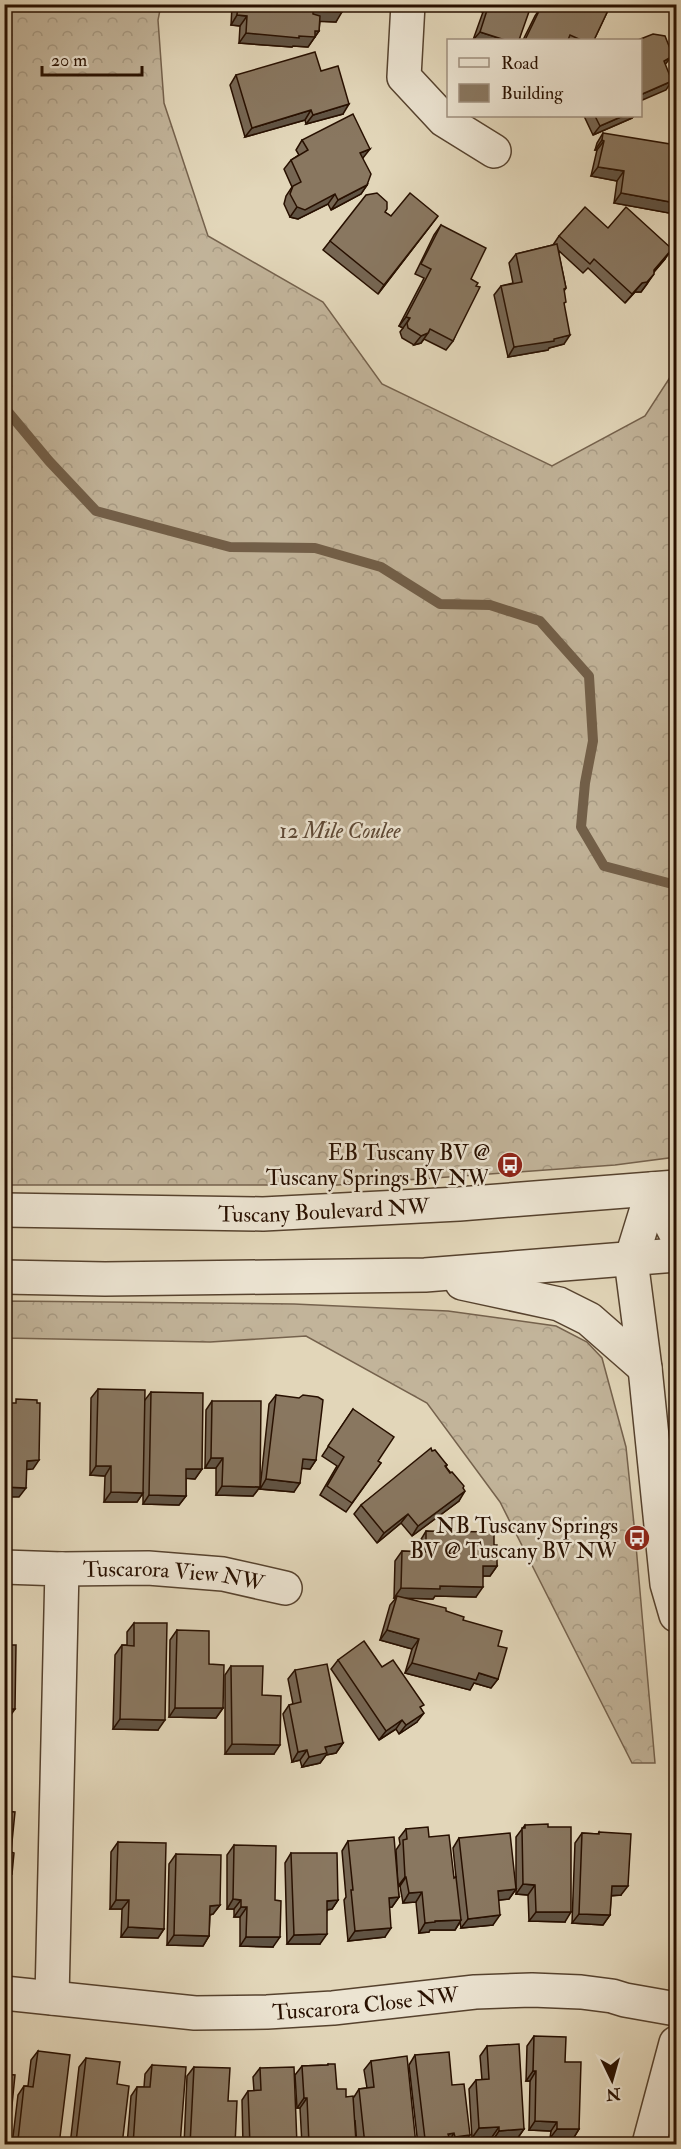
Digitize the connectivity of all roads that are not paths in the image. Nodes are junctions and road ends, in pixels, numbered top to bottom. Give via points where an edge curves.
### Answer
1 (408, 4) edge
2 (494, 151) dead end
3 (665, 1188) edge
4 (4, 1210) edge
5 (676, 1234) edge
6 (676, 1255) edge
7 (632, 1260) junction
8 (425, 1275) junction
9 (4, 1277) edge
10 (645, 1368) junction
11 (4, 1567) edge
12 (62, 1569) junction
13 (285, 1588) dead end
14 (676, 1615) edge
15 (4, 1993) edge
16 (52, 1998) junction
17 (676, 2009) edge
18 (676, 2043) edge
19 (649, 2145) edge

1 - 2 street via 404,77 444,120
3 - 4 street, Tuscany Boulevard NW via 263,1214
3 - 5 street
3 - 7 street
6 - 7 street
7 - 8 street
7 - 10 street
8 - 9 street
8 - 10 street via 559,1304 589,1319
10 - 14 street via 667,1584
11 - 12 street
12 - 13 street, Tuscarora View NW via 224,1574
12 - 16 street
15 - 16 street, Tuscarora Close NW
16 - 17 street, Tuscarora Close NW via 215,2013 333,2008 475,1992 532,1990 612,1996
18 - 19 street

